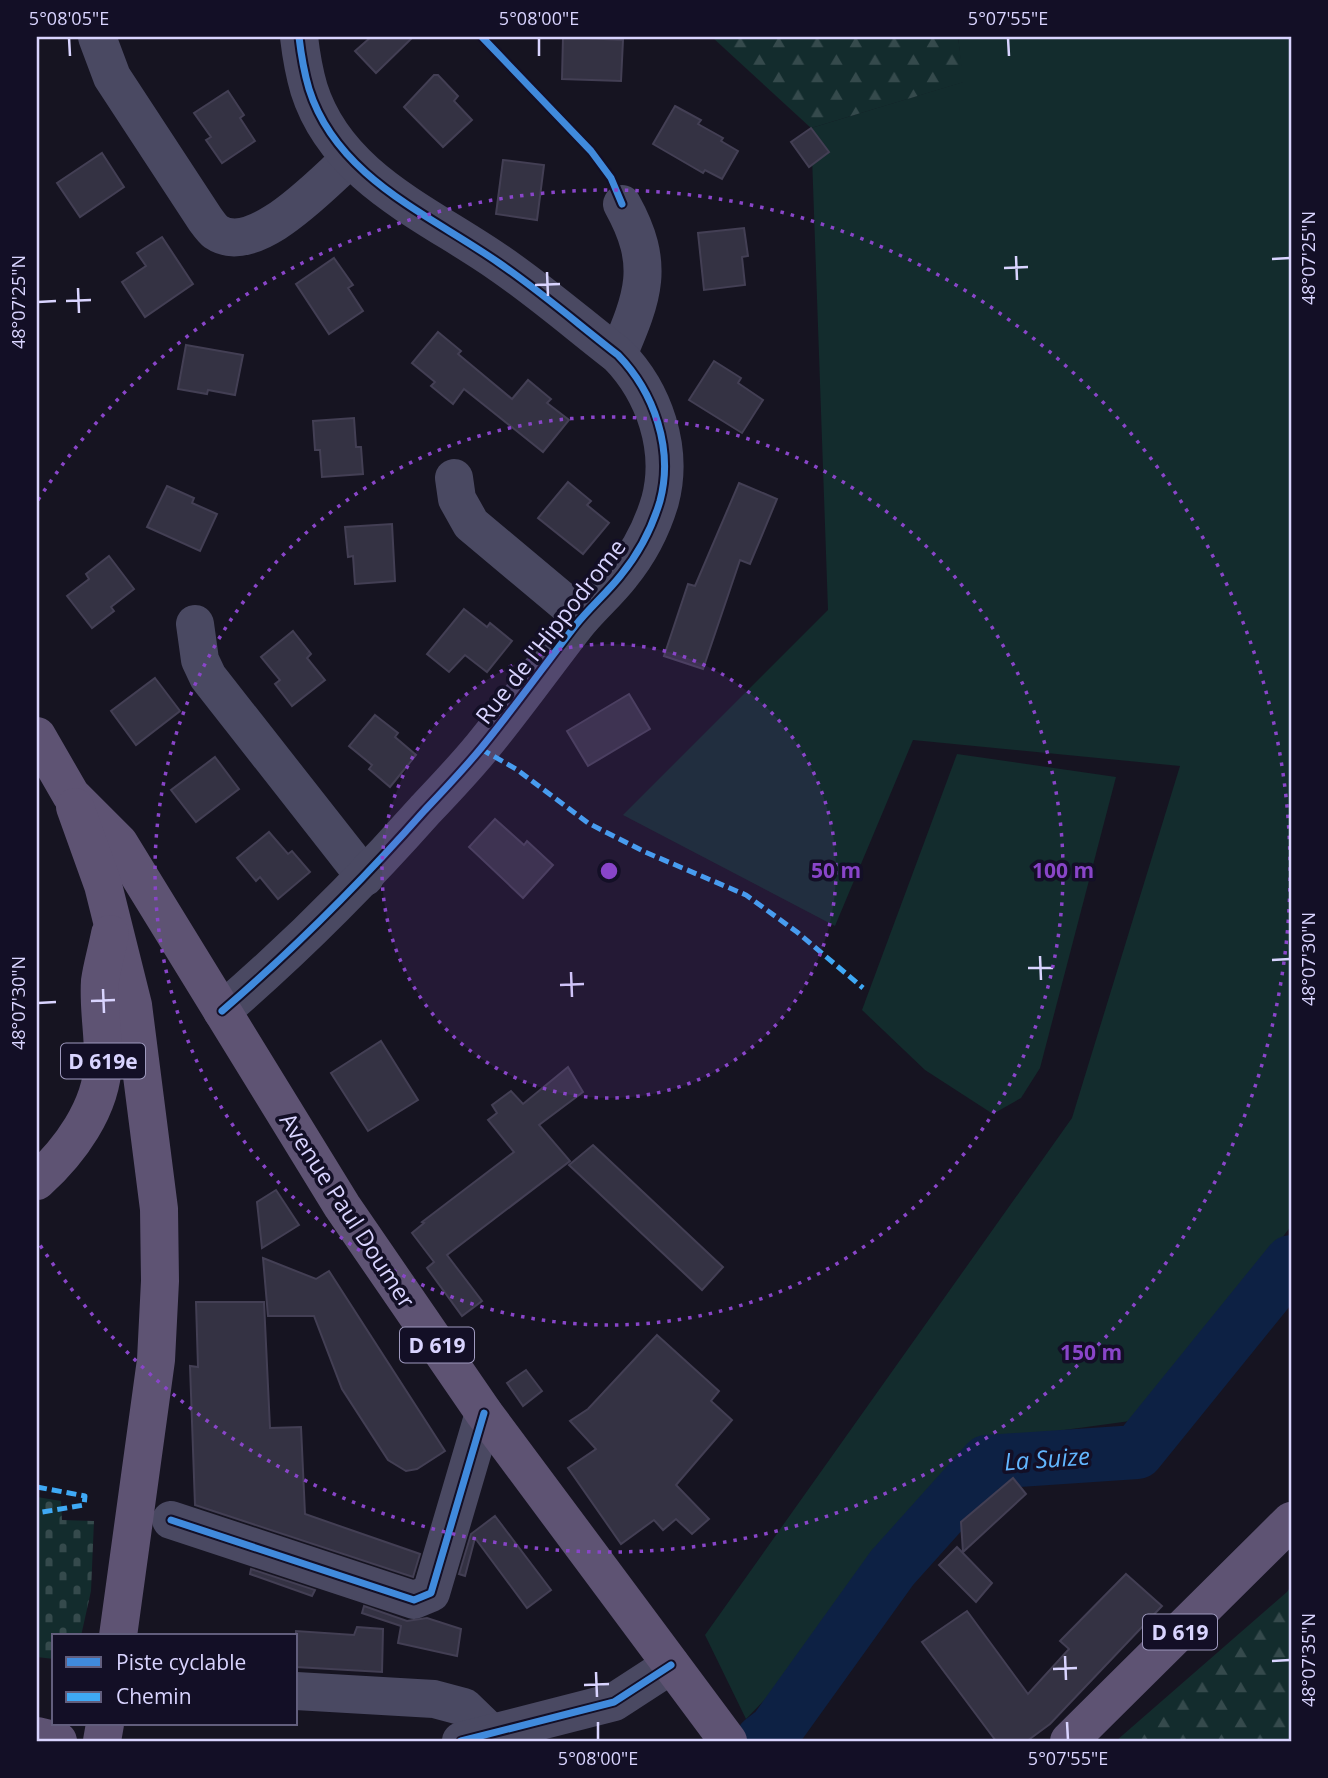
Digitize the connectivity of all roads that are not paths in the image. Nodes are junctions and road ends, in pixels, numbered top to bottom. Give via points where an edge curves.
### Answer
1 (97, 37) edge
2 (299, 37) edge
3 (349, 159) junction
4 (622, 204) dead end
5 (618, 355) junction
6 (454, 478) dead end
7 (582, 617) junction
8 (195, 624) dead end
9 (37, 736) edge
10 (71, 795) junction
11 (365, 877) junction
12 (113, 922) junction
13 (222, 1011) junction
14 (37, 1181) edge
15 (484, 1413) junction
16 (171, 1520) dead end
17 (1291, 1521) edge
18 (118, 1634) edge
19 (671, 1665) junction
20 (298, 1691) edge
21 (718, 1728) edge
22 (37, 1737) edge
23 (477, 1738) edge
24 (58, 1741) edge
25 (1069, 1741) edge

1 - 3 street via 112,77 217,232 243,236 263,229 289,214
2 - 3 street, Rue de l'Hippodrome via 309,91
3 - 5 street, Rue de l'Hippodrome via 386,191 499,263
4 - 5 street via 640,244 643,289
5 - 7 street, Rue de l'Hippodrome via 642,386 660,429 661,497 641,547
6 - 7 street, Rue de l'Hippodrome via 457,499 471,524
7 - 11 street, Rue de l'Hippodrome via 481,749
8 - 11 street via 200,660 208,677
9 - 10 main road, Avenue Paul Doumer / D 619
10 - 12 main road
10 - 13 main road, Avenue Paul Doumer / D 619 via 119,843
11 - 13 street, Rue de l'Hippodrome
12 - 14 main road, D 619e via 100,983 103,1065 94,1104 59,1160
12 - 18 main road via 133,1005 159,1209 160,1281 156,1360
13 - 15 main road, Avenue Paul Doumer / D 619 via 342,1206
15 - 16 street via 431,1592 414,1600
15 - 19 main road, Avenue Paul Doumer / D 619
17 - 25 main road, D 619
19 - 21 main road, Avenue Paul Doumer / D 619
19 - 23 street via 614,1702
20 - 23 street via 434,1699 464,1707
22 - 24 main road

